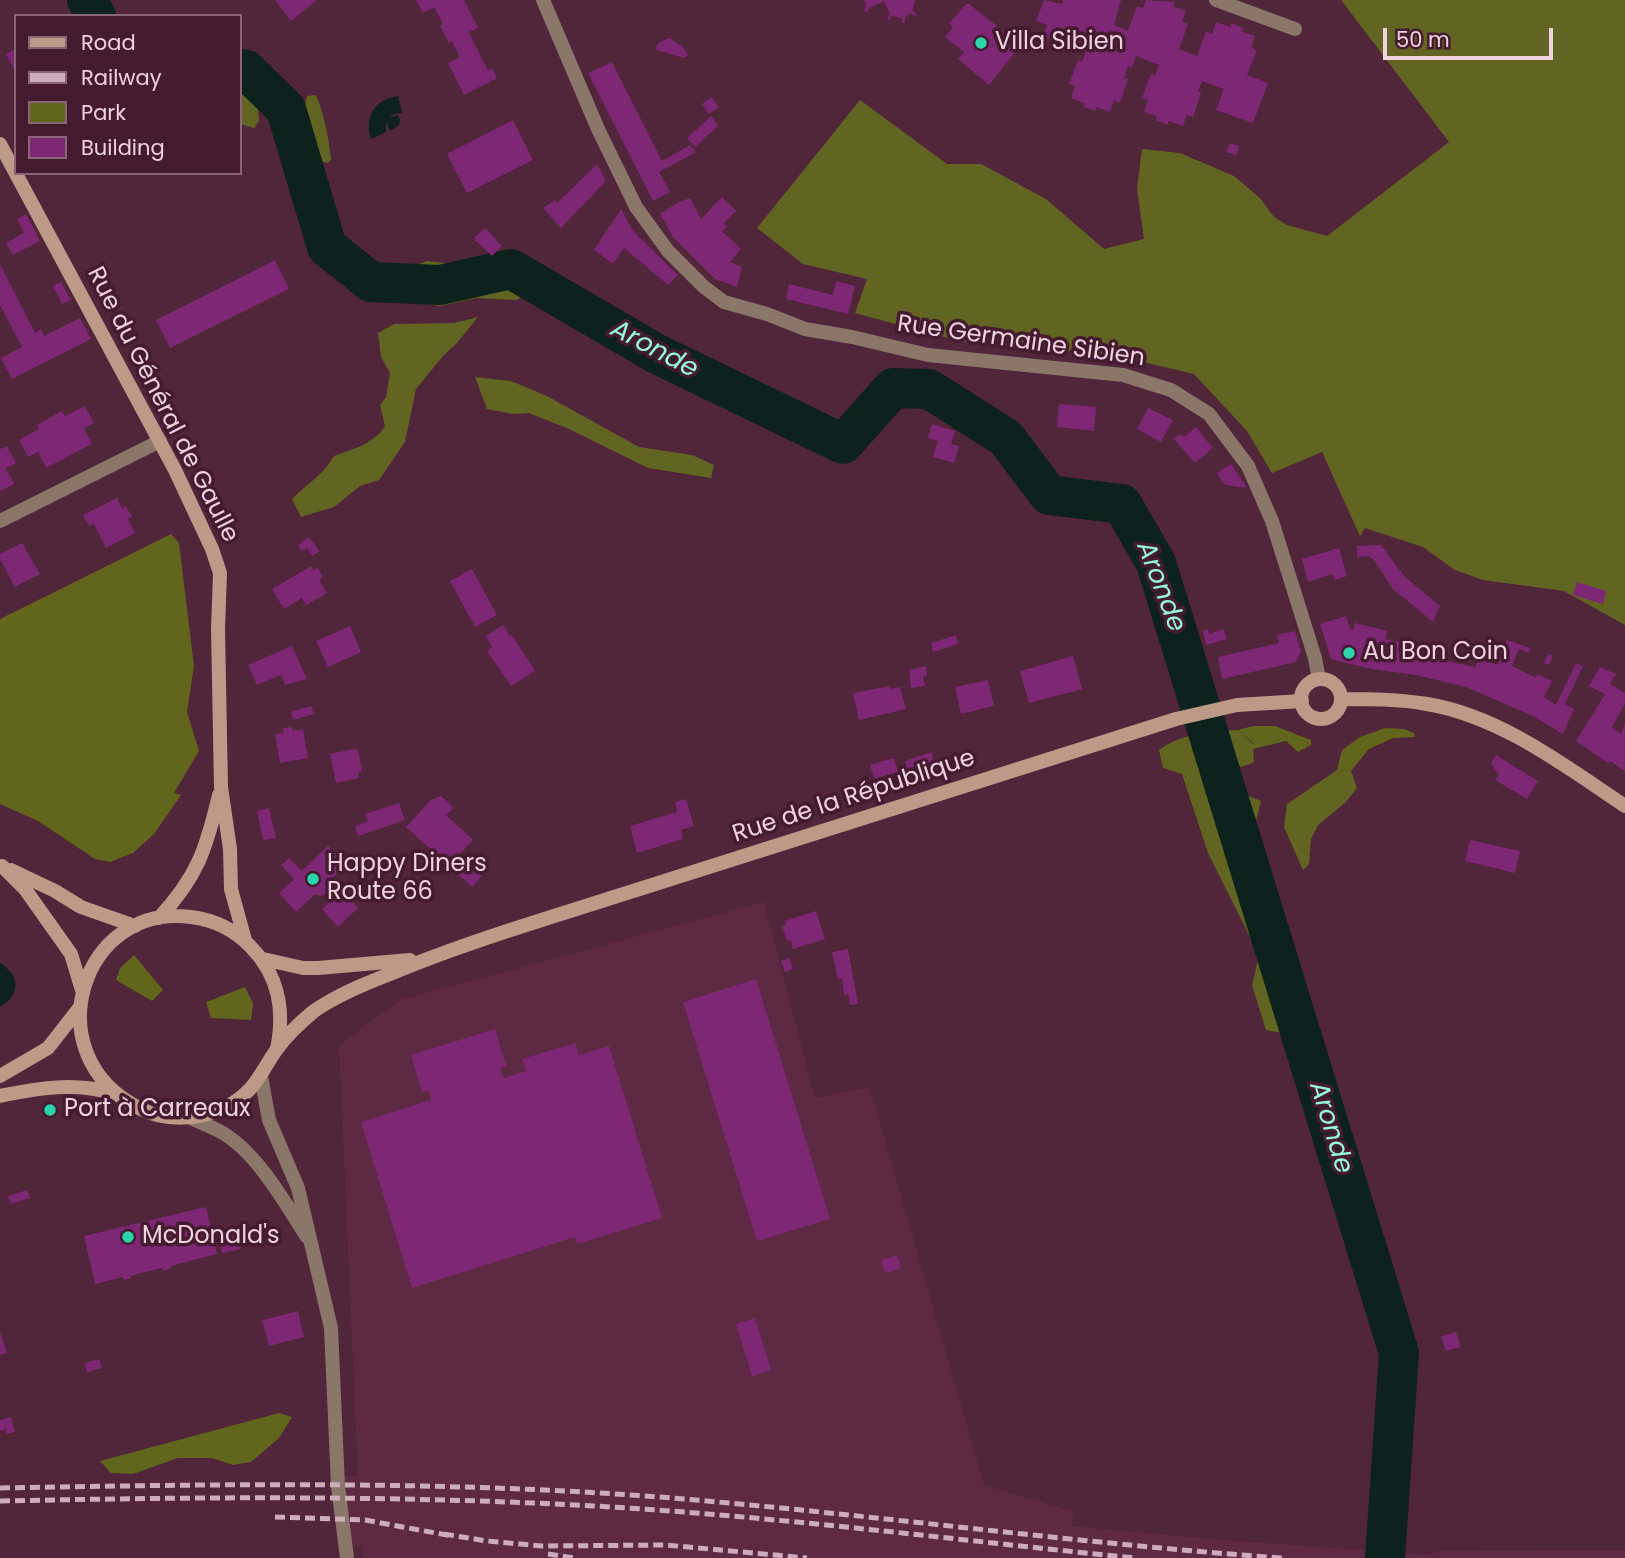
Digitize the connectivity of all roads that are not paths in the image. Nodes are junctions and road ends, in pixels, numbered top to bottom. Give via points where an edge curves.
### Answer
1 (543, 0) edge
2 (1216, 0) edge
3 (1295, 29) dead end
4 (0, 144) edge
5 (14, 170) edge
6 (17, 175) edge
7 (160, 441) junction
8 (0, 521) edge
9 (1319, 680) junction
10 (1342, 699) junction
11 (1302, 701) junction
12 (220, 787) junction
13 (1625, 807) edge
14 (1, 865) edge
15 (159, 918) junction
16 (135, 926) junction
17 (245, 940) junction
18 (262, 959) junction
19 (425, 959) junction
20 (82, 990) junction
21 (80, 1007) junction
22 (277, 1049) junction
23 (0, 1076) edge
24 (261, 1077) junction
25 (116, 1094) junction
26 (0, 1096) edge
27 (191, 1118) junction
28 (313, 1247) junction
29 (347, 1558) edge

1 - 9 street, Rue Germaine Sibien via 636,207 668,251 724,302 806,330 928,355 1123,375 1171,390 1209,414 1248,466 1272,521
2 - 3 street
4 - 5 main road, Rue du Général de Gaulle
6 - 7 main road, Rue du Général de Gaulle
7 - 8 street
7 - 12 main road, Rue du Général de Gaulle via 220,573
9 - 10 main road via 1335,685
9 - 11 main road via 1308,684
10 - 11 main road via 1336,712 1320,719 1308,713
10 - 13 main road via 1428,704 1476,718 1514,735
11 - 19 main road, Rue de la République via 1228,707 1176,719
12 - 15 main road, Rue du Général de Gaulle via 203,856 180,895
12 - 17 main road, Rue du Général de Gaulle via 231,889
14 - 16 main road via 81,907
14 - 20 main road via 71,954
15 - 16 main road
15 - 17 main road via 207,919
16 - 20 main road via 112,942 94,964
17 - 18 main road
18 - 19 main road, Rue de la République via 318,968
18 - 22 main road via 279,995
19 - 22 main road, Rue de la République via 313,1012
20 - 21 main road
21 - 23 main road via 48,1048
21 - 25 main road via 87,1055
22 - 24 main road
24 - 27 main road via 226,1107
24 - 28 street via 269,1120 298,1188
25 - 26 main road via 92,1087 56,1086
25 - 27 main road via 141,1110
27 - 28 street via 223,1133 245,1151
28 - 29 street via 331,1328 338,1486

